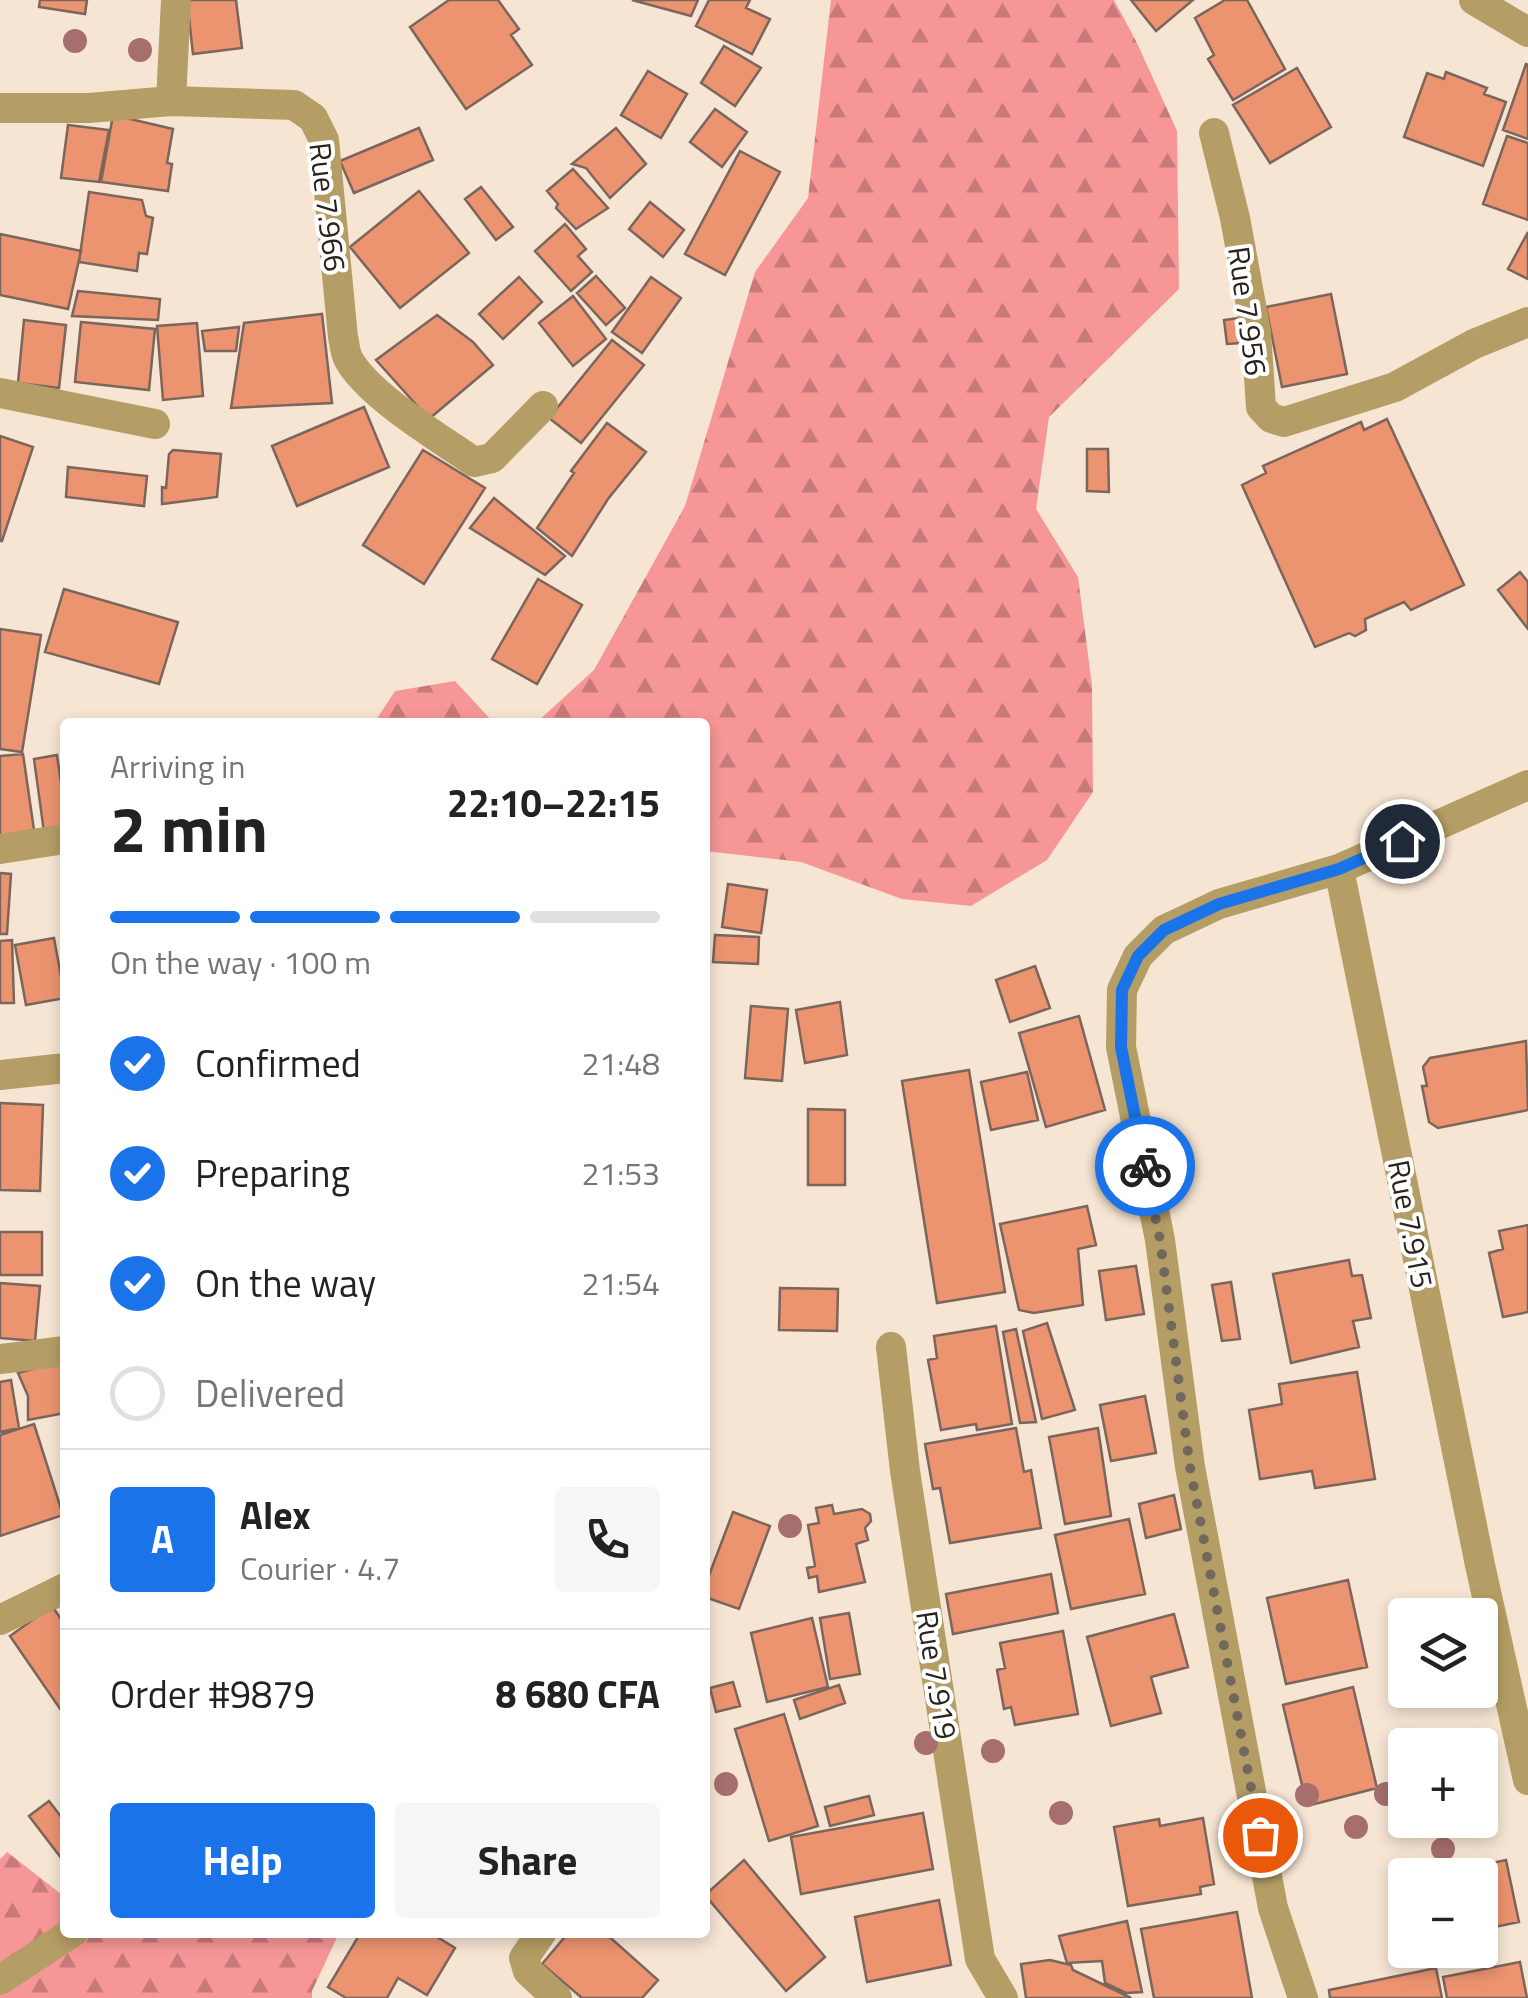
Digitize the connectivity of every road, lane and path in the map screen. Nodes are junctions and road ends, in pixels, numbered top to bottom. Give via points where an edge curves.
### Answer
1 (176, 0) edge
2 (1474, 0) edge
3 (1528, 32) edge
4 (171, 101) junction
5 (0, 108) edge
6 (1214, 133) dead end
7 (1528, 322) edge
8 (0, 392) edge
9 (542, 406) dead end
10 (155, 424) dead end
11 (1528, 786) edge
12 (60, 841) edge
13 (0, 850) edge
14 (1339, 869) junction
15 (60, 1068) edge
16 (0, 1074) edge
17 (890, 1347) dead end
18 (60, 1352) edge
19 (0, 1359) edge
20 (60, 1590) edge
21 (0, 1620) edge
22 (1528, 1780) edge
23 (63, 1938) edge
24 (538, 1938) edge
25 (0, 1980) edge
26 (557, 1998) edge
27 (1002, 1998) edge
28 (1302, 1998) edge

1 - 4 street
2 - 3 street
4 - 5 street, Rue 7.966
4 - 9 street, Rue 7.966 via 294,104 313,118 324,140 347,358 391,404 474,462 492,458
6 - 7 street, Rue 7.956 via 1256,332 1261,407 1271,418 1284,422 1394,387
8 - 10 street
11 - 14 street
12 - 13 street
14 - 22 street, Rue 7.915
14 - 28 street via 1219,904 1164,930 1138,956 1122,990 1121,1047 1160,1240 1190,1467 1274,1908
15 - 16 street
17 - 27 street, Rue 7.919 via 980,1959
18 - 19 street
20 - 21 street
23 - 25 street
24 - 26 street via 524,1958 528,1971

